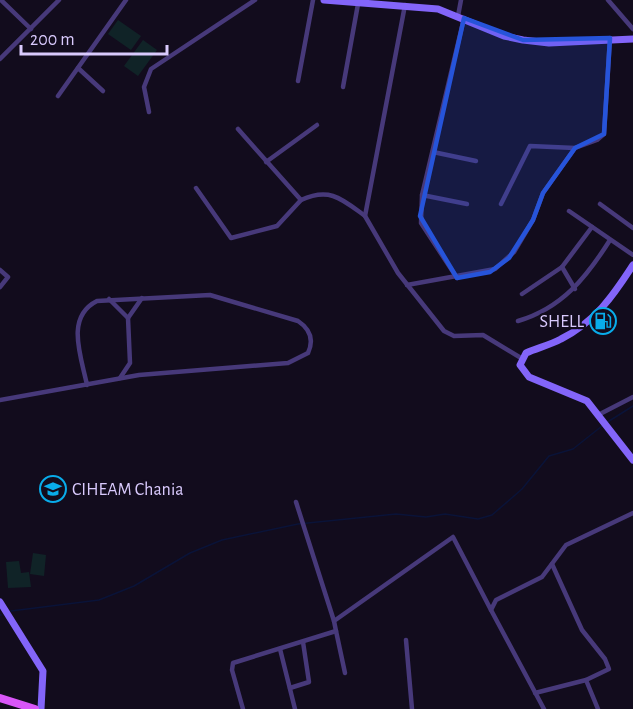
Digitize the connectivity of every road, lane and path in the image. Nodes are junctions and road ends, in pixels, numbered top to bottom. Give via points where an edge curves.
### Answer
1 (1, 0) edge
2 (59, 0) edge
3 (126, 0) edge
4 (255, 0) edge
5 (313, 0) edge
6 (324, 0) edge
7 (461, 0) edge
8 (608, 0) edge
9 (358, 4) junction
10 (405, 5) junction
11 (461, 17) junction
12 (31, 29) junction
13 (633, 29) edge
14 (610, 38) junction
15 (633, 39) edge
16 (0, 59) edge
17 (78, 68) junction
18 (298, 81) dead end
19 (343, 87) dead end
20 (103, 91) dead end
21 (58, 96) dead end
22 (149, 112) dead end
23 (317, 125) dead end
24 (238, 129) dead end
25 (575, 148) junction
26 (433, 152) junction
27 (476, 161) dead end
28 (266, 162) junction
29 (196, 188) dead end
30 (422, 195) junction
31 (301, 200) junction
32 (467, 204) dead end
33 (501, 204) dead end
34 (600, 204) dead end
35 (569, 211) dead end
36 (365, 216) junction
37 (592, 226) junction
38 (633, 228) edge
39 (610, 240) junction
40 (633, 255) edge
41 (633, 265) edge
42 (562, 267) junction
43 (0, 270) edge
44 (457, 278) junction
45 (407, 285) junction
46 (0, 287) edge
47 (575, 289) junction
48 (522, 294) dead end
49 (141, 298) junction
50 (110, 299) junction
51 (128, 318) junction
52 (518, 321) dead end
53 (521, 358) junction
54 (130, 363) junction
55 (139, 375) junction
56 (120, 378) junction
57 (87, 385) junction
58 (633, 397) edge
59 (0, 400) edge
60 (601, 416) junction
61 (633, 460) edge
62 (296, 502) dead end
63 (633, 513) edge
64 (552, 564) junction
65 (0, 602) edge
66 (491, 610) junction
67 (334, 621) junction
68 (336, 631) junction
69 (406, 640) dead end
70 (303, 642) junction
71 (280, 649) junction
72 (345, 674) dead end
73 (586, 680) junction
74 (290, 688) junction
75 (535, 693) junction
76 (0, 699) edge
77 (34, 709) edge
78 (41, 709) edge
79 (243, 709) edge
80 (295, 709) edge
81 (412, 709) edge
82 (544, 709) edge
83 (598, 709) edge

1 - 12 street
2 - 12 street
3 - 17 street
4 - 22 street via 151,69 144,87
5 - 18 street
6 - 9 main road
7 - 11 street
8 - 13 street
9 - 10 main road
9 - 19 street
10 - 11 main road via 438,9
10 - 36 street
11 - 14 main road via 523,40
11 - 26 street
12 - 16 street
14 - 15 main road
14 - 25 street via 604,134
17 - 20 street
17 - 21 street
23 - 28 street
24 - 28 street
25 - 33 street via 530,146
25 - 44 street via 543,193 537,213 514,252 490,272
26 - 27 street
26 - 30 street
28 - 31 street
29 - 31 street via 231,238 273,228
30 - 32 street
30 - 44 street via 421,223
31 - 36 street via 325,193 337,196
34 - 38 street
35 - 37 street
36 - 45 street
37 - 39 street
37 - 42 street
39 - 40 street
39 - 47 street
41 - 53 main road via 612,297 584,326
42 - 47 street
42 - 48 street
43 - 46 street via 8,277
44 - 45 street
45 - 53 street via 450,334 483,335
47 - 52 street via 548,309
49 - 50 street
49 - 51 street
49 - 55 street via 210,295 298,321 305,326 311,341 308,353 288,363
50 - 51 street
50 - 57 street via 86,307 79,320 79,350
51 - 54 street
53 - 60 main road via 526,375 581,397
54 - 55 street
54 - 56 street
55 - 56 street
56 - 57 street
57 - 59 street
58 - 60 street
60 - 61 main road
62 - 67 street
63 - 64 street via 566,544
64 - 66 street via 542,578 496,600
64 - 73 street via 582,630 609,665 608,671
65 - 78 main road via 43,671
66 - 67 street via 453,537
66 - 75 street
67 - 68 street
68 - 70 street
68 - 72 street
69 - 81 street
70 - 71 street
70 - 74 street via 309,682
71 - 74 street
71 - 79 street via 233,663
73 - 75 street
73 - 83 street
74 - 80 street
75 - 82 street
76 - 77 main road

